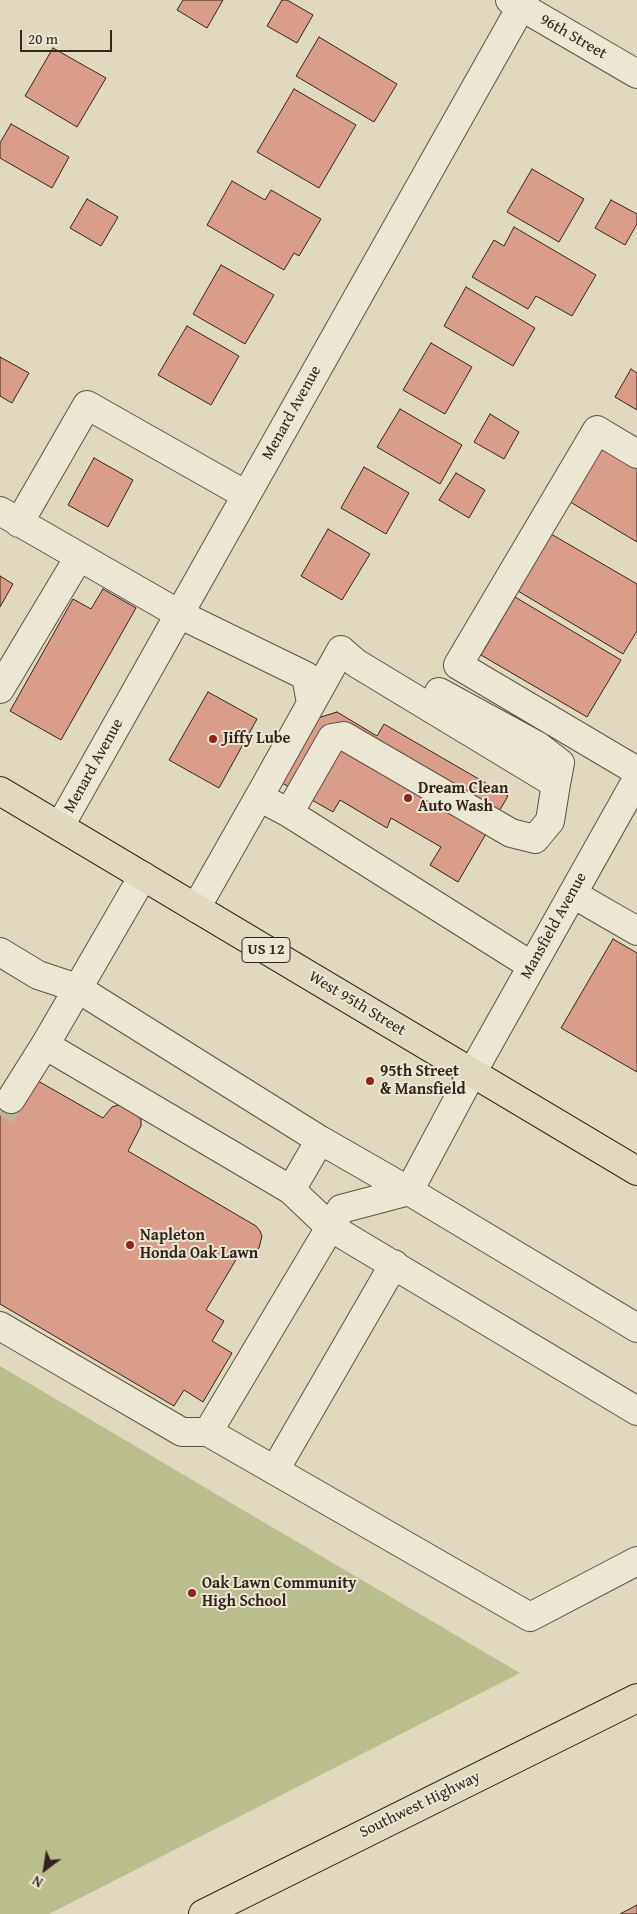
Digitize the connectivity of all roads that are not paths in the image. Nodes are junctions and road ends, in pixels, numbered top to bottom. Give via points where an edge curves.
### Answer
1 (519, 2) edge
2 (637, 74) edge
3 (637, 454) edge
4 (246, 496) junction
5 (10, 517) edge
6 (79, 557) junction
7 (179, 614) junction
8 (0, 689) edge
9 (311, 703) junction
10 (637, 771) edge
11 (637, 779) edge
12 (0, 791) edge
13 (259, 797) junction
14 (289, 814) junction
15 (60, 826) junction
16 (143, 876) junction
17 (573, 894) junction
18 (196, 908) junction
19 (637, 932) edge
20 (2, 958) edge
21 (532, 966) junction
22 (77, 988) junction
23 (45, 1045) junction
24 (472, 1073) junction
25 (11, 1099) tunnel mouth
26 (320, 1140) junction
27 (637, 1171) edge
28 (291, 1190) junction
29 (409, 1191) junction
30 (330, 1227) junction
31 (394, 1264) junction
32 (0, 1326) edge
33 (637, 1328) edge
34 (637, 1411) edge
35 (208, 1432) junction
36 (275, 1470) junction
37 (637, 1561) edge
38 (637, 1698) edge
39 (203, 1914) edge

1 - 2 street, 96th Street
1 - 4 street, Menard Avenue
3 - 10 street via 597,430 458,665
4 - 5 street via 87,405
4 - 7 street, Menard Avenue
5 - 6 street
6 - 7 street
6 - 8 street
7 - 9 street via 306,676
7 - 15 street, Menard Avenue
9 - 13 street
9 - 14 street via 341,650 356,663 556,784 550,821 535,839 511,834 344,736 332,738
11 - 17 street, Mansfield Avenue
12 - 15 main road, West 95th Street / US 12
13 - 14 street
13 - 18 street
14 - 21 street
15 - 16 main road, West 95th Street / US 12
16 - 18 main road, West 95th Street / US 12
16 - 22 street
17 - 19 street
17 - 21 street, Mansfield Avenue
18 - 24 main road, West 95th Street / US 12
20 - 22 street
21 - 24 street, Mansfield Avenue
22 - 23 street
22 - 26 street
23 - 25 street
23 - 28 street
24 - 27 main road, West 95th Street / US 12
24 - 29 street, Mansfield Avenue
26 - 28 street
26 - 29 street
28 - 30 street
29 - 30 street via 341,1209
29 - 33 street
30 - 31 street
30 - 35 street
31 - 34 street
31 - 36 street
32 - 35 street via 182,1432
35 - 36 street
36 - 37 street via 530,1617
38 - 39 main road, Southwest Highway

